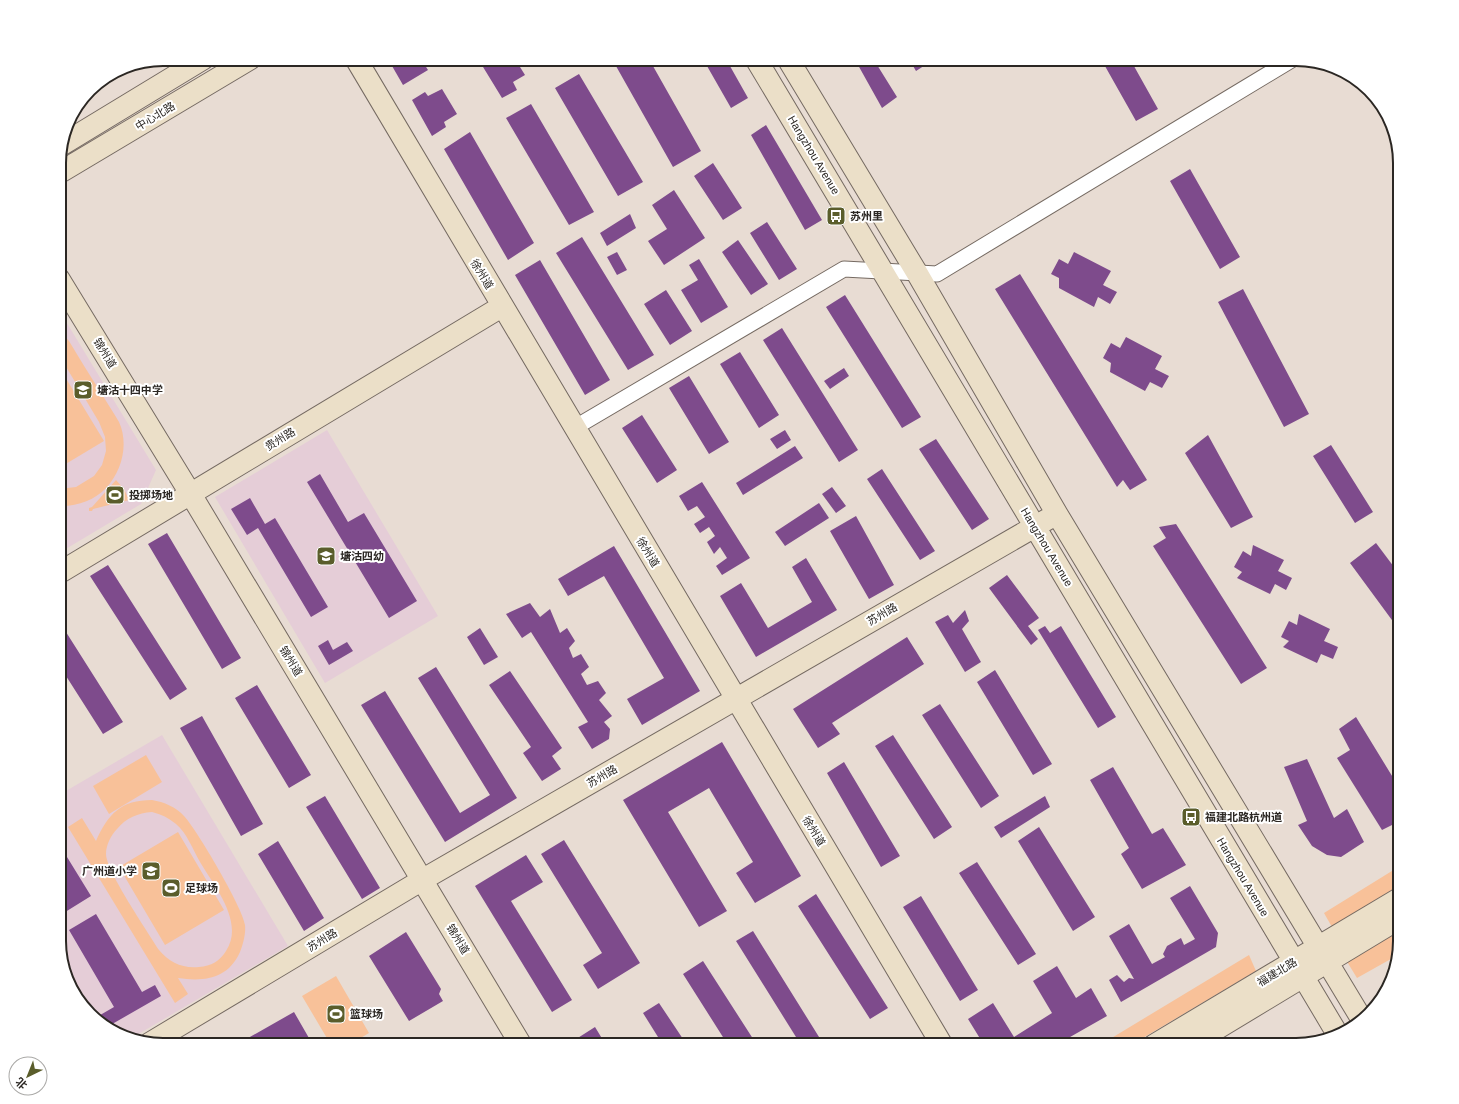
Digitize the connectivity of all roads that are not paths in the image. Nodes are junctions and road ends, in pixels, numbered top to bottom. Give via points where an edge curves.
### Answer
1 (191, 66) edge
2 (238, 66) edge
3 (360, 66) edge
4 (760, 66) edge
5 (792, 66) edge
6 (1281, 66) edge
7 (69, 141) edge
8 (66, 169) edge
9 (883, 271) junction
10 (917, 272) junction
11 (66, 290) edge
12 (501, 306) junction
13 (574, 428) junction
14 (190, 493) junction
15 (1057, 514) junction
16 (1035, 526) junction
17 (66, 568) edge
18 (735, 698) junction
19 (422, 880) junction
20 (1393, 903) edge
21 (1393, 921) edge
22 (1323, 955) junction
23 (1298, 970) junction
24 (1359, 1015) edge
25 (1335, 1030) edge
26 (158, 1038) edge
27 (517, 1038) edge
28 (938, 1038) edge
29 (1167, 1038) edge
30 (1200, 1038) edge

1 - 7 street
2 - 8 street, 中心北路
3 - 12 street, 徐州道
4 - 9 street, Hangzhou Avenue
5 - 10 street
6 - 10 street via 937,274
9 - 10 street
9 - 13 street via 844,269
9 - 16 street, Hangzhou Avenue
10 - 15 street
11 - 14 street, 锦州道
12 - 13 street, 徐州道
12 - 14 street, 贵州路
13 - 18 street, 徐州道
14 - 17 street, 贵州路
14 - 19 street, 锦州道
15 - 16 street, 苏州路
15 - 22 street
16 - 18 street, 苏州路
16 - 23 street, Hangzhou Avenue
18 - 19 street, 苏州路
18 - 28 street, 徐州道
19 - 26 street, 苏州路
19 - 27 street, 锦州道
20 - 22 street, 福建北路
21 - 22 street, 福建北路
22 - 23 street, 福建北路
22 - 24 street
23 - 25 street, Hangzhou Avenue
23 - 29 street, 福建北路
23 - 30 street, 福建北路

